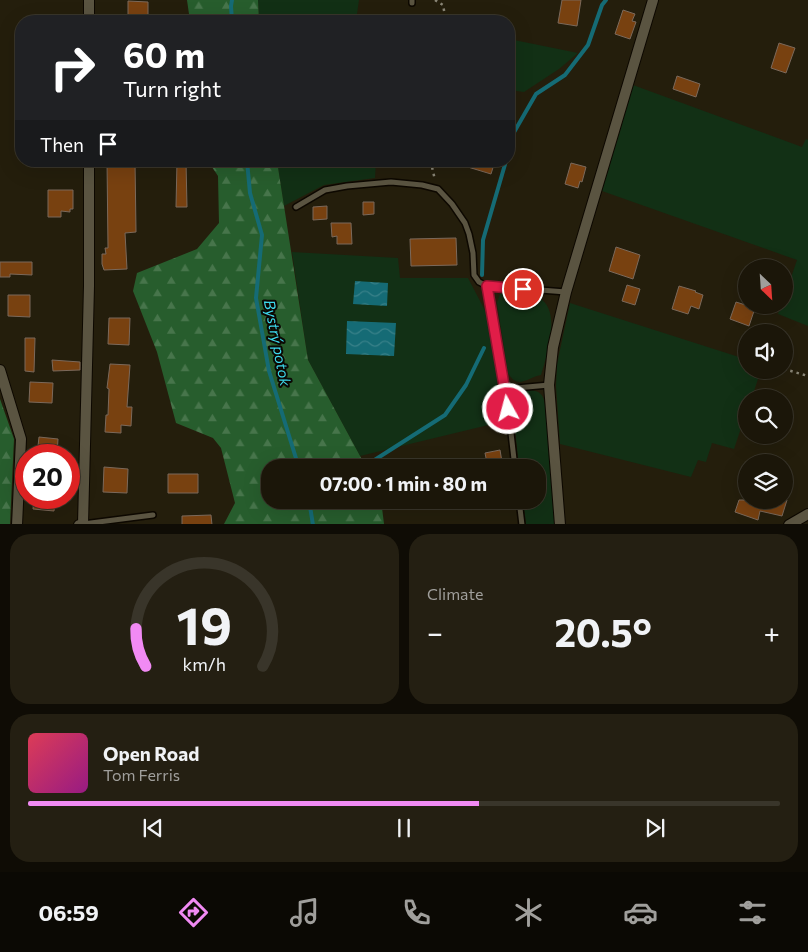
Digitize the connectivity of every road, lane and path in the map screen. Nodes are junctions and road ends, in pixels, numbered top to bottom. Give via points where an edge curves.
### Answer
1 (89, 0) edge
2 (435, 0) edge
3 (654, 0) edge
4 (89, 15) edge
5 (445, 15) edge
6 (89, 167) edge
7 (433, 167) edge
8 (438, 189) junction
9 (296, 207) dead end
10 (487, 286) junction
11 (566, 292) junction
12 (0, 370) edge
13 (793, 372) edge
14 (808, 376) edge
15 (549, 385) junction
16 (506, 390) junction
17 (514, 459) edge
18 (520, 509) edge
19 (808, 514) edge
20 (153, 515) dead end
21 (17, 524) edge
22 (81, 524) edge
23 (522, 524) edge
24 (560, 524) edge
25 (789, 524) edge

1 - 4 street
2 - 5 path via 443,5
3 - 11 street
6 - 22 street via 89,286
7 - 8 path
8 - 9 lane via 391,182 347,186 325,190
8 - 10 lane via 465,223 473,254 474,275
10 - 11 lane
10 - 16 lane
11 - 15 street via 553,347
12 - 21 street via 21,439
13 - 14 path
15 - 16 lane
15 - 24 street
16 - 17 lane
18 - 23 lane
19 - 25 street
20 - 22 lane

